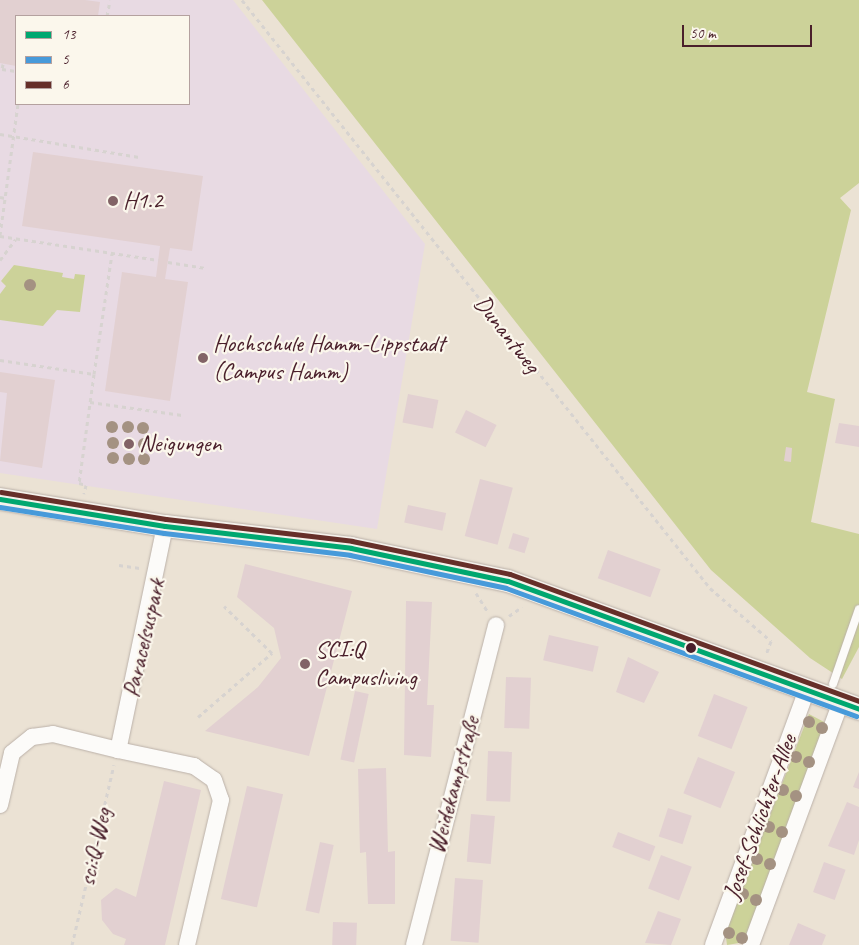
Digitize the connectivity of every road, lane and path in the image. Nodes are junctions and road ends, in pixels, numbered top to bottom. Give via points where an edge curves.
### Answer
1 (110, 0) edge
2 (242, 0) edge
3 (108, 15) edge
4 (3, 64) dead end
5 (1, 69) edge
6 (15, 71) edge
7 (18, 105) edge
8 (0, 134) edge
9 (14, 136) junction
10 (139, 157) dead end
11 (0, 198) edge
12 (5, 198) junction
13 (0, 235) edge
14 (17, 238) junction
15 (112, 253) junction
16 (0, 260) edge
17 (158, 260) dead end
18 (168, 262) dead end
19 (206, 268) dead end
20 (0, 360) edge
21 (94, 374) junction
22 (90, 402) junction
23 (182, 415) dead end
24 (84, 493) dead end
25 (0, 499) edge
26 (165, 526) junction
27 (467, 591) dead end
28 (484, 595) dead end
29 (517, 602) dead end
30 (525, 604) dead end
31 (224, 606) dead end
32 (859, 609) edge
33 (496, 625) dead end
34 (764, 660) dead end
35 (807, 690) junction
36 (840, 698) edge
37 (198, 716) dead end
38 (118, 750) junction
39 (0, 805) edge
40 (72, 945) edge
41 (187, 945) edge
42 (414, 945) edge
43 (713, 945) edge
44 (751, 945) edge

1 - 3 path
2 - 34 path, Dunantweg via 710,588 771,641
4 - 5 path
5 - 6 path
7 - 9 path
8 - 9 path
9 - 10 path
9 - 12 path
11 - 12 path
12 - 13 path
13 - 14 path
14 - 15 path
14 - 16 path
15 - 17 path
15 - 21 path
18 - 19 path
20 - 21 path
21 - 22 path
22 - 23 path
22 - 24 path via 79,483 86,485
25 - 26 street
26 - 35 street via 351,548 508,581
26 - 38 street, Paracelsuspark via 159,572
27 - 28 path
29 - 30 path
31 - 37 path via 272,653
32 - 36 lane
33 - 42 street, Weidekampstraße
35 - 36 street
35 - 43 street, Josef-Schlichter-Allee
36 - 44 street, Josef-Schlichter-Allee
38 - 39 street via 53,734 32,737 12,753
38 - 40 path, sci:Q-Weg
38 - 41 street via 194,766 214,780 221,800

